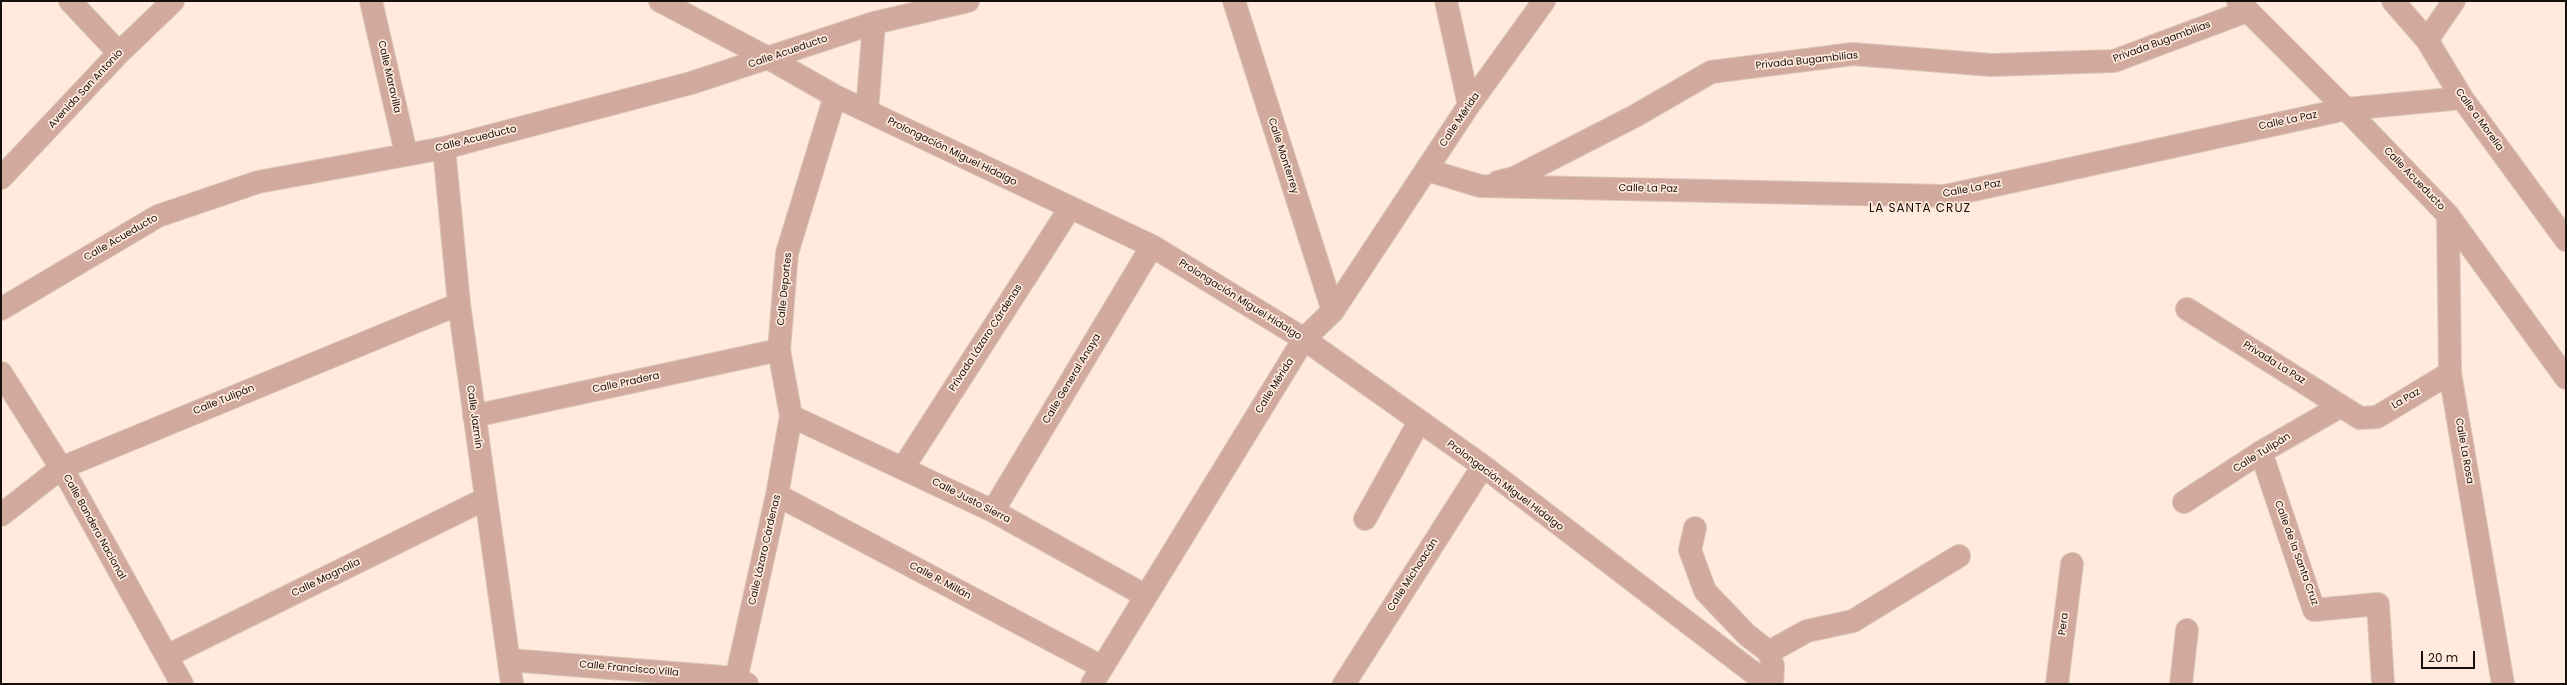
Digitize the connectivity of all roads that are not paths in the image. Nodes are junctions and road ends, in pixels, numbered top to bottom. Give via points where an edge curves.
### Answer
1 (70, 1) edge
2 (173, 1) edge
3 (371, 1) edge
4 (660, 1) edge
5 (968, 1) edge
6 (1234, 1) edge
7 (1446, 1) edge
8 (1544, 1) edge
9 (2394, 1) edge
10 (2454, 1) edge
11 (2242, 6) edge
12 (912, 7) edge
13 (874, 23) junction
14 (2427, 40) junction
15 (119, 53) junction
16 (770, 59) junction
17 (835, 96) junction
18 (2462, 98) junction
19 (1469, 105) junction
20 (2346, 108) junction
21 (867, 111) junction
22 (444, 148) junction
23 (406, 153) junction
24 (1427, 170) junction
25 (1, 178) edge
26 (1480, 186) junction
27 (1070, 208) junction
28 (2448, 215) junction
29 (2565, 234) edge
30 (1152, 246) junction
31 (458, 304) junction
32 (1, 309) edge
33 (2187, 309) dead end
34 (1333, 311) junction
35 (1304, 339) junction
36 (779, 350) junction
37 (2450, 373) junction
38 (1, 374) edge
39 (2566, 378) edge
40 (2341, 406) junction
41 (474, 416) junction
42 (791, 416) junction
43 (2360, 418) joint
44 (1419, 422) junction
45 (2261, 452) junction
46 (1483, 466) junction
47 (61, 468) junction
48 (903, 468) junction
49 (777, 495) junction
50 (485, 499) junction
51 (2184, 502) dead end
52 (993, 511) junction
53 (1, 515) edge
54 (1365, 519) dead end
55 (1695, 528) dead end
56 (1959, 556) dead end
57 (2072, 564) dead end
58 (1146, 596) junction
59 (2187, 630) dead end
60 (1769, 652) junction
61 (167, 656) junction
62 (509, 660) junction
63 (1097, 675) edge
64 (739, 682) edge
65 (182, 684) edge
66 (512, 684) edge
67 (1344, 684) edge
68 (1768, 684) edge
69 (1772, 684) edge
70 (2057, 684) edge
71 (2181, 684) edge
72 (2384, 684) edge
73 (2503, 684) edge

1 - 15 street
2 - 15 street, Avenida San Antonio
3 - 23 street, Calle Maravilla
4 - 16 street, Prolongación Miguel Hidalgo
5 - 12 street, Calle Acueducto
6 - 34 street, Calle Monterrey
7 - 19 street
8 - 19 street, Calle Mérida
9 - 14 street, Calle a Morelia
10 - 14 street
11 - 20 street, Calle Acueducto
11 - 26 street, Privada Bugambilias via 2114,61 1991,65 1853,54 1711,72 1635,116 1514,178
12 - 13 street, Calle Acueducto
13 - 16 street, Calle Acueducto
13 - 21 street
14 - 18 street, Calle a Morelia
15 - 25 street, Avenida San Antonio
16 - 17 street, Prolongación Miguel Hidalgo
16 - 22 street, Calle Acueducto via 691,83
17 - 21 street, Prolongación Miguel Hidalgo
17 - 36 street, Calle Deportes via 787,253
18 - 20 street, Calle La Paz
18 - 29 street, Calle a Morelia
19 - 24 street, Calle Mérida
20 - 26 street, Calle La Paz via 1945,196
20 - 28 street, Calle Acueducto
21 - 27 street, Prolongación Miguel Hidalgo
22 - 23 street, Calle Acueducto
22 - 31 street, Calle Jazmín
23 - 32 street, Calle Acueducto via 258,182 158,216
24 - 26 street, Calle La Paz
24 - 34 street, Calle Mérida
27 - 30 street, Prolongación Miguel Hidalgo
27 - 48 street, Privada Lázaro Cárdenas
28 - 37 street, Calle La Rosa
28 - 39 street, Calle Acueducto
30 - 35 street, Prolongación Miguel Hidalgo
30 - 52 street, Calle General Anaya
31 - 41 street, Calle Jazmín
31 - 47 street, Calle Tulipán
33 - 40 street, Privada La Paz
34 - 35 street, Calle Mérida
35 - 44 street, Prolongación Miguel Hidalgo
35 - 58 street, Calle Mérida
36 - 41 street, Calle Pradera
36 - 42 street, Calle Deportes
37 - 43 street, La Paz via 2377,417
37 - 73 street, Calle La Rosa
38 - 47 street, Calle Bandera Nacional
40 - 43 street, Privada La Paz
40 - 45 street, Calle Tulipán
41 - 50 street, Calle Jazmín
42 - 48 street, Calle Justo Sierra
42 - 49 street, Calle Lázaro Cárdenas
44 - 46 street, Prolongación Miguel Hidalgo
44 - 54 street
45 - 51 street, Calle Tulipán
45 - 72 street, Calle de la Santa Cruz via 2314,610 2378,604
46 - 67 street, Calle Michoacán
46 - 68 street, Prolongación Miguel Hidalgo
47 - 53 street, Calle Tulipán
47 - 61 street, Calle Bandera Nacional
48 - 52 street, Calle Justo Sierra
49 - 63 street, Calle R. Millán
49 - 64 street, Calle Lázaro Cárdenas
50 - 61 street, Calle Magnolia
50 - 62 street, Calle Jazmín
52 - 58 street, Calle Justo Sierra
55 - 60 street via 1690,550 1705,591 1747,635
56 - 60 street via 1853,621 1807,631
57 - 70 street, Pera
58 - 63 street, Calle Mérida
59 - 71 street
60 - 69 street via 1773,666
61 - 65 street, Calle Bandera Nacional
62 - 64 street, Calle Francisco Villa
62 - 66 street, Calle Jazmín

